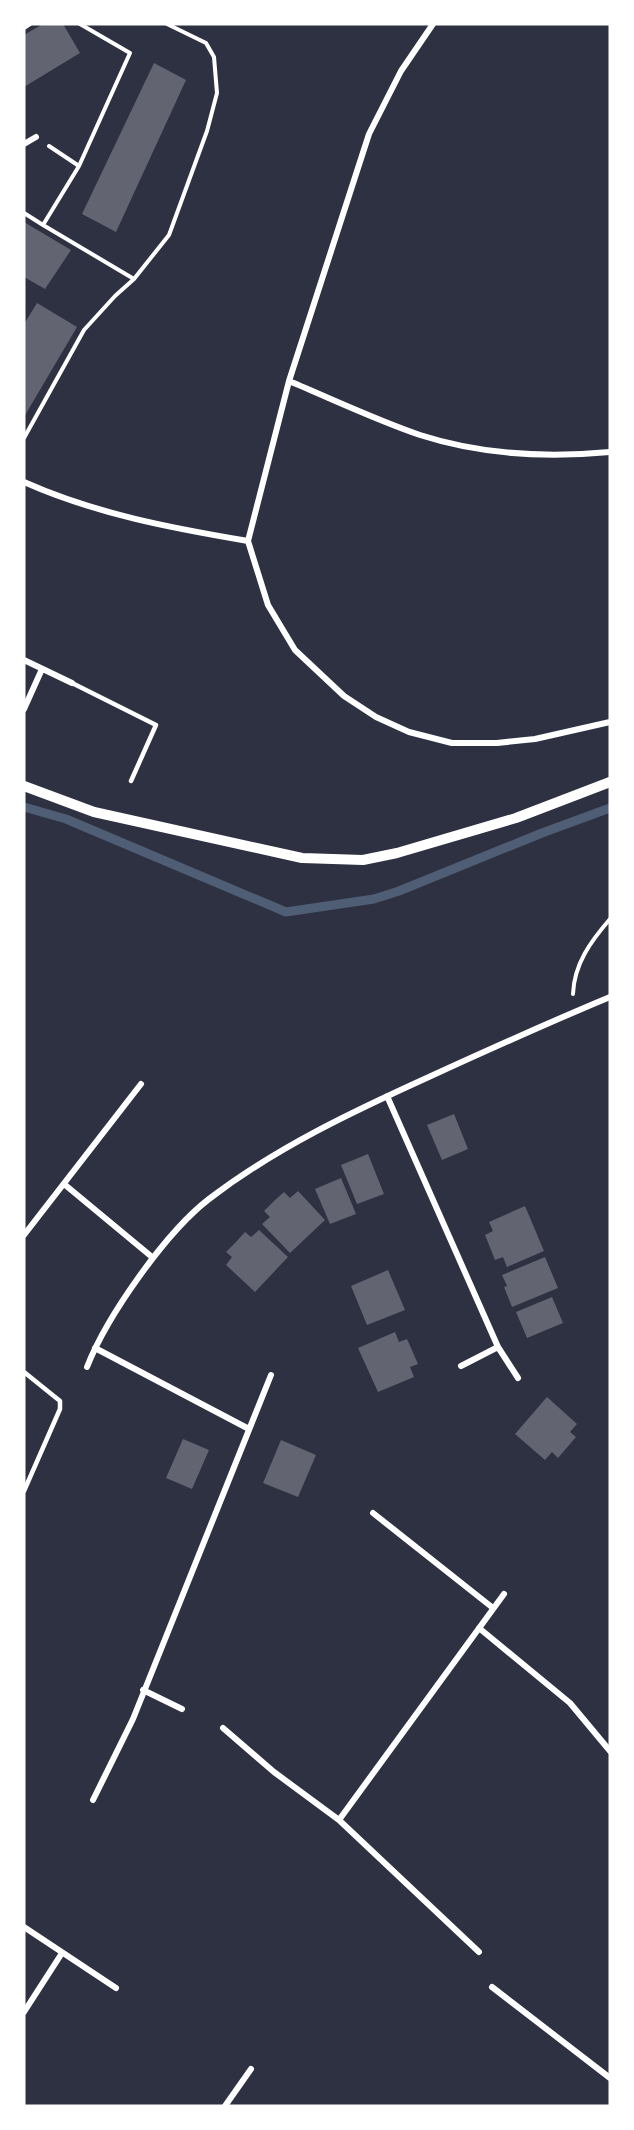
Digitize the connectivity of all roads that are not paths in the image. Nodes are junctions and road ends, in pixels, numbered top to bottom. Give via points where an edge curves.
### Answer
1 (433, 24) edge
2 (36, 137) road end
3 (24, 144) edge
4 (289, 381) junction
5 (610, 452) edge
6 (24, 482) edge
7 (248, 541) junction
8 (24, 660) edge
9 (42, 669) junction
10 (72, 683) joint
11 (24, 709) edge
12 (610, 722) edge
13 (131, 781) dead end
14 (610, 782) edge
15 (24, 786) edge
16 (610, 997) edge
17 (141, 1084) dead end
18 (387, 1096) junction
19 (64, 1184) junction
20 (24, 1235) edge
21 (152, 1257) junction
22 (498, 1347) junction
23 (95, 1348) junction
24 (461, 1366) dead end
25 (87, 1367) dead end
26 (24, 1372) edge
27 (271, 1375) dead end
28 (518, 1378) dead end
29 (249, 1429) junction
30 (24, 1491) edge
31 (373, 1513) dead end
32 (504, 1594) dead end
33 (493, 1608) junction
34 (478, 1628) junction
35 (143, 1690) junction
36 (182, 1709) dead end
37 (223, 1728) dead end
38 (610, 1751) edge
39 (93, 1800) dead end
40 (339, 1820) junction
41 (24, 1927) edge
42 (479, 1952) dead end
43 (62, 1953) junction
44 (492, 1987) dead end
45 (116, 1988) dead end
46 (24, 2012) edge
47 (251, 2070) dead end
48 (610, 2078) edge
49 (225, 2106) edge

1 - 4 street via 401,71 369,134
2 - 3 street
4 - 5 street via 421,435 493,452 557,457
4 - 7 street
6 - 7 street via 103,512
7 - 12 street via 268,605 295,650 344,696 376,717 409,732 452,743 535,739
8 - 9 street
9 - 10 street
9 - 11 street
10 - 13 lane via 156,725
14 - 15 street via 516,818 363,860 302,858 94,812
16 - 18 street
17 - 19 street
18 - 21 street via 291,1143 207,1200
18 - 22 street
19 - 20 street
19 - 21 street
21 - 23 street
22 - 24 street
22 - 28 street
23 - 25 street
23 - 29 street
26 - 30 lane via 60,1401
27 - 29 street
29 - 35 street
31 - 33 street
32 - 33 street
33 - 34 street
34 - 38 street via 570,1703
34 - 40 street
35 - 36 street
35 - 39 street
37 - 40 street
40 - 42 street
41 - 43 street
43 - 45 street
43 - 46 street
44 - 48 street
47 - 49 street

